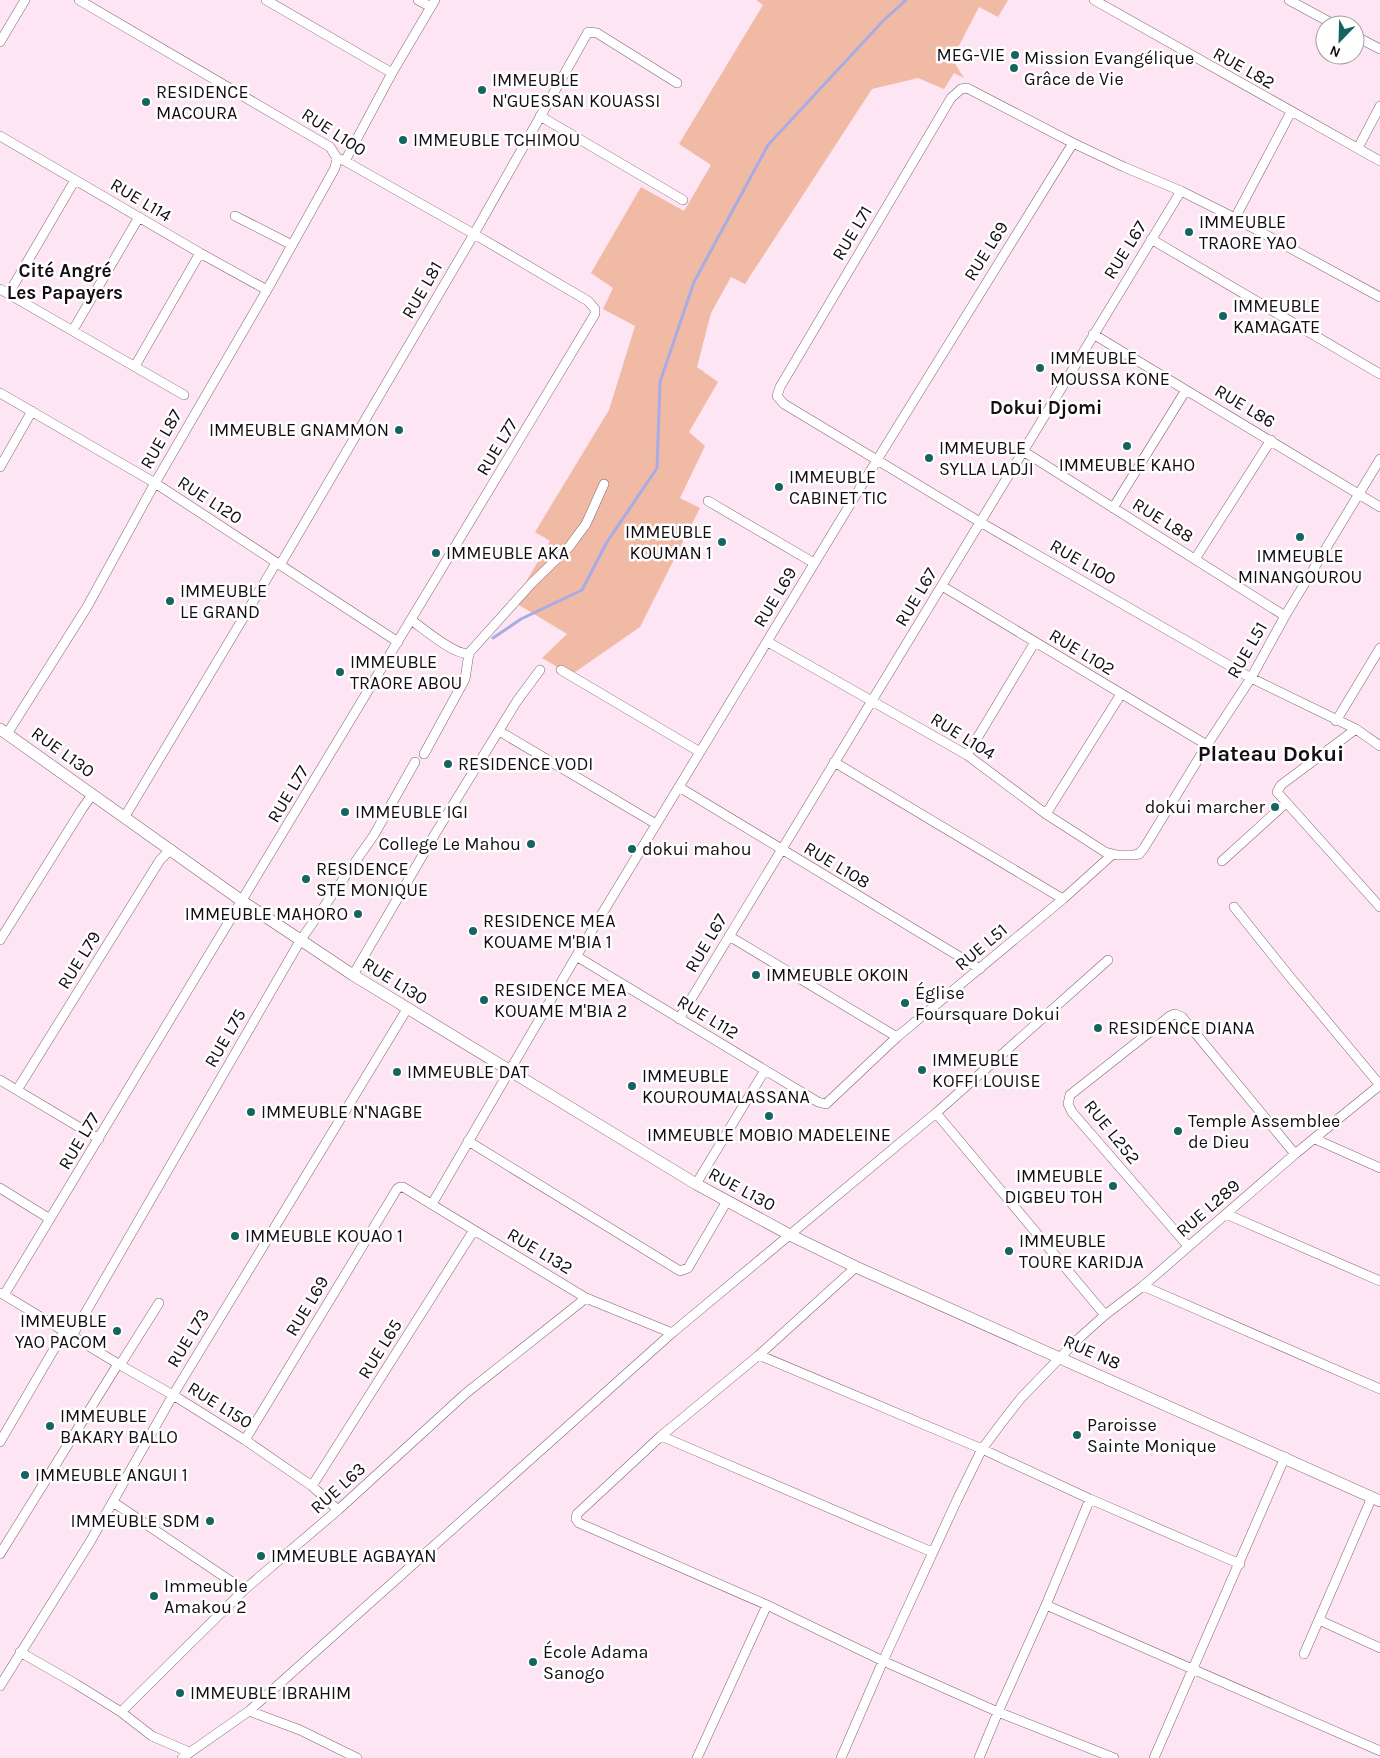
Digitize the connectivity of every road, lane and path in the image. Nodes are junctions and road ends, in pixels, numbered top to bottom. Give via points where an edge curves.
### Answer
1 (25, 0) edge
2 (79, 0) edge
3 (266, 0) edge
4 (418, 0) edge
5 (1094, 0) edge
6 (1289, 0) edge
7 (433, 4) edge
8 (1317, 15) edge
9 (1365, 41) edge
10 (0, 42) edge
11 (1380, 49) edge
12 (392, 73) junction
13 (677, 83) dead end
14 (1380, 106) edge
15 (1291, 112) junction
16 (540, 116) junction
17 (0, 136) edge
18 (1073, 143) junction
19 (1358, 148) junction
20 (341, 159) junction
21 (1380, 161) edge
22 (75, 180) junction
23 (1181, 191) junction
24 (683, 200) dead end
25 (235, 216) dead end
26 (139, 217) junction
27 (1235, 218) junction
28 (474, 234) junction
29 (1151, 239) junction
30 (292, 246) junction
31 (200, 254) junction
32 (0, 288) edge
33 (267, 290) junction
34 (9, 294) junction
35 (1380, 297) edge
36 (595, 309) joint
37 (73, 330) junction
38 (1093, 334) junction
39 (135, 366) junction
40 (1380, 374) edge
41 (1186, 390) junction
42 (0, 393) edge
43 (184, 395) dead end
44 (777, 396) joint
45 (32, 412) junction
46 (1271, 440) junction
47 (1023, 451) junction
48 (1380, 459) edge
49 (877, 460) junction
50 (0, 467) edge
51 (155, 483) junction
52 (604, 484) dead end
53 (1358, 494) junction
54 (708, 501) dead end
55 (1380, 507) edge
56 (1113, 508) junction
57 (980, 522) junction
58 (1195, 559) junction
59 (814, 563) junction
60 (278, 564) junction
61 (942, 586) junction
62 (1285, 616) junction
63 (411, 620) junction
64 (398, 642) junction
65 (768, 642) junction
66 (1035, 642) junction
67 (1380, 648) edge
68 (469, 653) junction
69 (540, 670) dead end
70 (561, 670) dead end
71 (1251, 678) junction
72 (1120, 694) junction
73 (872, 702) junction
74 (1336, 721) junction
75 (1356, 729) junction
76 (3, 731) edge
77 (499, 731) junction
78 (1206, 745) junction
79 (1380, 746) edge
80 (700, 752) junction
81 (424, 754) dead end
82 (967, 755) junction
83 (415, 762) dead end
84 (834, 762) junction
85 (679, 787) junction
86 (92, 794) junction
87 (1286, 803) junction
88 (1046, 814) junction
89 (124, 818) junction
90 (656, 824) junction
91 (171, 849) junction
92 (781, 850) junction
93 (1113, 854) junction
94 (1138, 854) joint
95 (1222, 861) dead end
96 (1063, 899) junction
97 (242, 901) junction
98 (1234, 907) dead end
99 (1380, 907) edge
100 (729, 936) junction
101 (0, 940) edge
102 (300, 941) junction
103 (576, 956) junction
104 (1108, 960) dead end
105 (980, 969) junction
106 (352, 976) junction
107 (407, 1009) junction
108 (679, 1019) junction
109 (897, 1037) junction
110 (509, 1070) junction
111 (765, 1070) junction
112 (0, 1080) edge
113 (1380, 1085) edge
114 (17, 1090) junction
115 (824, 1104) joint
116 (936, 1113) junction
117 (99, 1139) junction
118 (1315, 1139) junction
119 (468, 1141) junction
120 (1295, 1154) junction
121 (1380, 1168) edge
122 (696, 1184) junction
123 (0, 1188) edge
124 (397, 1189) joint
125 (726, 1201) junction
126 (432, 1204) junction
127 (1226, 1214) junction
128 (50, 1219) junction
129 (474, 1230) junction
130 (790, 1235) junction
131 (1188, 1246) junction
132 (856, 1267) junction
133 (1380, 1281) edge
134 (1143, 1286) junction
135 (2, 1294) edge
136 (586, 1298) junction
137 (159, 1303) dead end
138 (1105, 1315) junction
139 (672, 1333) junction
140 (68, 1334) junction
141 (759, 1355) junction
142 (1060, 1357) junction
143 (119, 1364) junction
144 (1380, 1389) edge
145 (173, 1395) junction
146 (661, 1436) junction
147 (245, 1440) junction
148 (0, 1442) edge
149 (982, 1449) junction
150 (1285, 1457) junction
151 (312, 1486) junction
152 (1376, 1499) edge
153 (1090, 1500) junction
154 (113, 1502) junction
155 (338, 1510) junction
156 (932, 1552) junction
157 (0, 1554) edge
158 (1240, 1564) junction
159 (244, 1590) junction
160 (766, 1605) junction
161 (1046, 1605) junction
162 (1319, 1620) junction
163 (1380, 1648) edge
164 (20, 1652) junction
165 (1304, 1654) dead end
166 (882, 1661) junction
167 (1192, 1669) junction
168 (0, 1686) edge
169 (249, 1710) junction
170 (121, 1712) junction
171 (998, 1712) junction
172 (1380, 1751) edge
173 (186, 1755) edge
174 (1101, 1756) edge
175 (357, 1758) edge
176 (697, 1758) edge
177 (841, 1758) edge
178 (979, 1758) edge
179 (1114, 1758) edge
180 (1154, 1758) edge

1 - 10 street
2 - 20 street, RUE L100 via 330,146
3 - 12 street
4 - 7 street
5 - 15 street, RUE L82
6 - 8 street
7 - 12 street, RUE L87
9 - 11 street
12 - 20 street, RUE L87
13 - 16 street, RUE L81 via 597,33 590,32
14 - 19 street
15 - 19 street, RUE L82
15 - 27 street
16 - 24 street
16 - 28 street, RUE L81
17 - 22 street, RUE L114
18 - 23 street
18 - 44 street, RUE L71 via 972,90 961,89 951,98
18 - 49 street, RUE L69
19 - 21 street, RUE L82
20 - 28 street, RUE L100
20 - 30 street, RUE L87
22 - 26 street, RUE L114
22 - 34 street
23 - 27 street
23 - 29 street, RUE L67
25 - 30 street
26 - 31 street, RUE L114
26 - 37 street
27 - 35 street
28 - 36 street, RUE L100
28 - 60 street, RUE L81
29 - 38 street, RUE L67
29 - 40 street
30 - 33 street, RUE L87
31 - 33 street, RUE L114
31 - 39 street
32 - 34 street
33 - 51 street, RUE L87
34 - 37 street
36 - 63 street, RUE L77 via 593,319
37 - 39 street
38 - 41 street, RUE L86
38 - 47 street, RUE L67
39 - 43 street
41 - 46 street, RUE L86
41 - 56 street
42 - 45 street, RUE L120
44 - 49 street, RUE L100 via 784,404
45 - 50 street
45 - 51 street, RUE L120
46 - 53 street, RUE L86
46 - 58 street
47 - 56 street, RUE L88
47 - 57 street, RUE L67
48 - 53 street, RUE L51
49 - 57 street, RUE L100
49 - 59 street, RUE L69
51 - 60 street, RUE L120
51 - 76 street, RUE L87 via 87,607
52 - 68 street via 586,524 569,546
53 - 55 street, RUE L86
53 - 62 street, RUE L51
54 - 59 street
56 - 58 street, RUE L88
57 - 61 street, RUE L67
57 - 71 street, RUE L100
58 - 62 street, RUE L88
59 - 65 street, RUE L69
60 - 64 street, RUE L120
60 - 89 street, RUE L81
61 - 66 street, RUE L102
61 - 73 street, RUE L67
62 - 71 street, RUE L51
63 - 64 street, RUE L77
63 - 68 street via 456,651 465,655
64 - 97 street, RUE L77
65 - 73 street, RUE L104
65 - 80 street, RUE L69
66 - 72 street, RUE L102
66 - 82 street
67 - 74 street
68 - 81 street via 465,679
69 - 77 street
70 - 80 street
71 - 74 street, RUE L100
71 - 78 street, RUE L51
72 - 78 street, RUE L102
72 - 88 street
73 - 82 street, RUE L104
73 - 84 street, RUE L67
74 - 75 street, RUE L100
75 - 79 street, RUE L100
75 - 87 street via 1281,785 1277,792
76 - 86 street, RUE L130
77 - 90 street
77 - 106 street
78 - 94 street, RUE L51
80 - 85 street, RUE L69
82 - 88 street, RUE L104
83 - 102 street, RUE L75 via 374,835
84 - 92 street, RUE L67
84 - 96 street
85 - 90 street, RUE L69
85 - 92 street, RUE L108
86 - 89 street, RUE L130
86 - 101 street
87 - 95 street
87 - 99 street
88 - 93 street, RUE L104
89 - 91 street, RUE L130
90 - 103 street, RUE L69
91 - 97 street, RUE L130
91 - 114 street, RUE L79 via 160,860
92 - 100 street, RUE L67
92 - 105 street, RUE L108
93 - 94 street, RUE L104
93 - 96 street, RUE L51
96 - 105 street, RUE L51
97 - 102 street, RUE L130
97 - 117 street, RUE L77
98 - 113 street
100 - 108 street, RUE L67
100 - 109 street
102 - 106 street, RUE L130
102 - 140 street, RUE L75
103 - 108 street, RUE L112
103 - 110 street, RUE L69
104 - 116 street
105 - 109 street, RUE L51
106 - 107 street, RUE L130
107 - 110 street, RUE L130
107 - 145 street, RUE L73
108 - 111 street, RUE L112
109 - 115 street, RUE L51
110 - 119 street, RUE L69
110 - 122 street, RUE L130
111 - 115 street, RUE L112
111 - 122 street
112 - 114 street
113 - 118 street, RUE L289
114 - 117 street
116 - 130 street
116 - 138 street
117 - 128 street, RUE L77
118 - 120 street, RUE L289
118 - 121 street
119 - 125 street via 680,1271 688,1268
119 - 126 street, RUE L69
120 - 127 street, RUE L289
120 - 131 street, RUE L252 via 1182,1017 1175,1014 1070,1095 1068,1104 1072,1112
122 - 125 street, RUE L130
123 - 128 street
124 - 126 street, RUE L132 via 404,1187
124 - 147 street, RUE L69
125 - 130 street, RUE L130
126 - 129 street, RUE L132
127 - 131 street, RUE L289
127 - 133 street
128 - 135 street, RUE L77
129 - 136 street, RUE L132
129 - 151 street, RUE L65
130 - 132 street, RUE N8
130 - 139 street
131 - 134 street, RUE L289
132 - 141 street
132 - 142 street, RUE N8
134 - 138 street, RUE L289
134 - 144 street
135 - 140 street, RUE L150
136 - 139 street, RUE L132
136 - 155 street, RUE L63 via 465,1394
137 - 143 street
138 - 142 street, RUE L289
139 - 169 street
140 - 143 street, RUE L150
140 - 148 street, RUE L75
141 - 146 street
141 - 149 street
142 - 149 street, RUE L289 via 1021,1398
142 - 150 street, RUE N8
143 - 145 street, RUE L150
143 - 157 street
145 - 147 street, RUE L150
145 - 154 street, RUE L73
146 - 156 street
146 - 160 street via 576,1519
147 - 151 street, RUE L150
149 - 153 street
149 - 156 street, RUE L289
150 - 152 street, RUE N8
150 - 158 street
151 - 155 street, RUE L150
152 - 162 street
153 - 158 street
153 - 161 street
154 - 159 street
154 - 164 street, RUE L73
155 - 159 street, RUE L63
156 - 166 street, RUE L289
158 - 167 street
159 - 170 street, RUE L63
160 - 166 street
160 - 176 street
161 - 167 street
161 - 171 street
162 - 163 street
162 - 165 street
164 - 168 street, RUE L73
164 - 170 street
166 - 171 street
166 - 177 street, RUE L289
167 - 172 street
167 - 180 street
169 - 173 street
169 - 175 street
170 - 173 street via 152,1736
171 - 174 street
171 - 178 street
174 - 179 street

